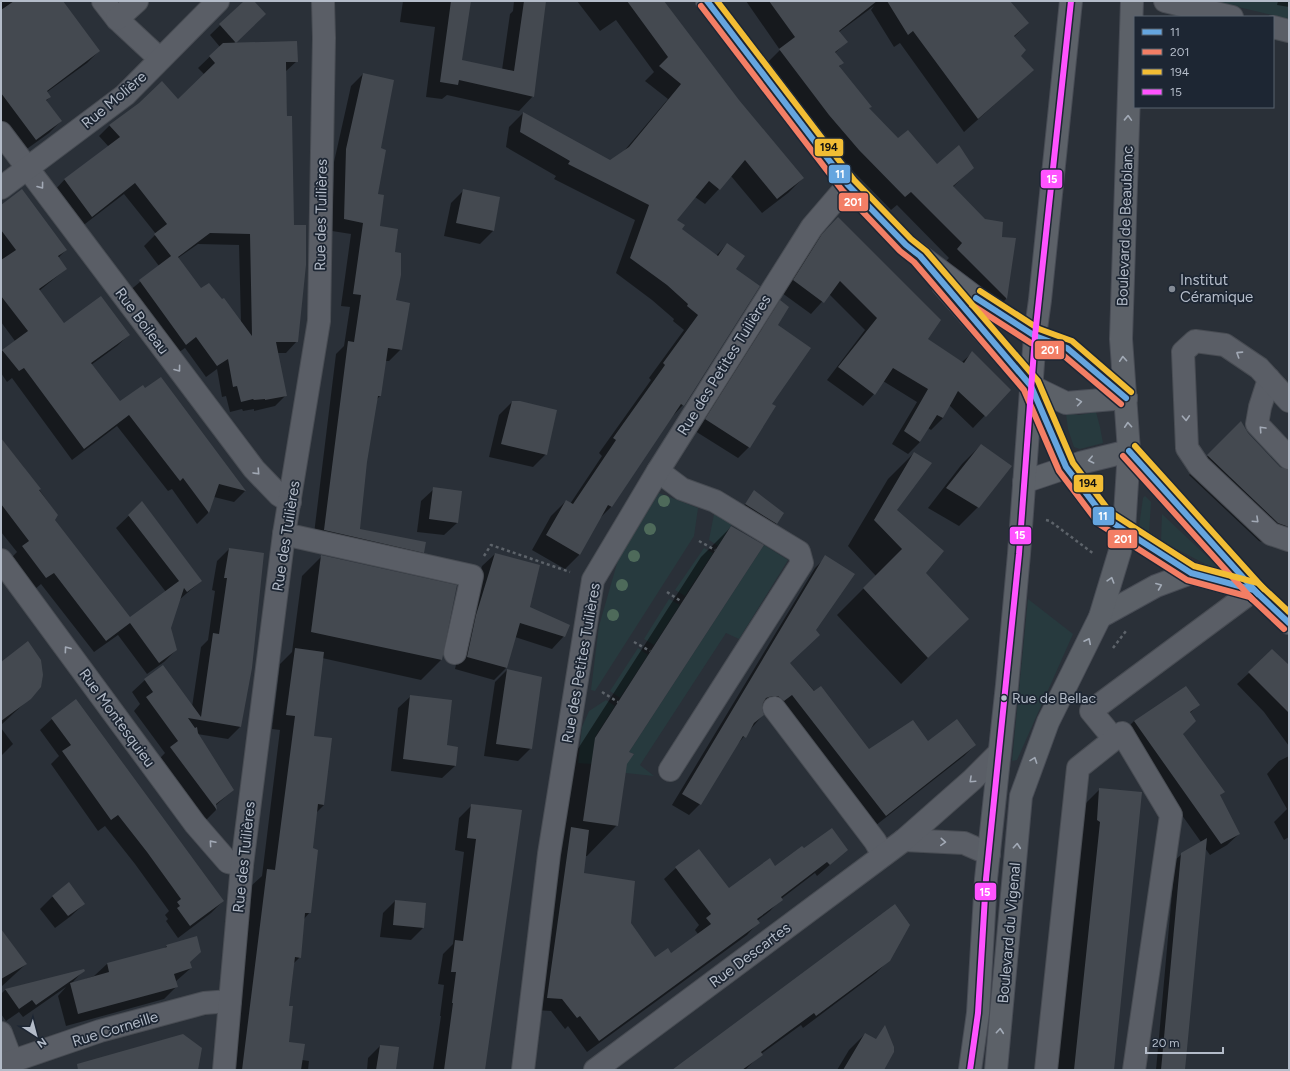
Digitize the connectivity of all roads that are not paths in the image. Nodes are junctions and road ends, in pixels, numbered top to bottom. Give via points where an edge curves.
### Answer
1 (103, 1) edge
2 (137, 1) edge
3 (218, 1) edge
4 (323, 1) edge
5 (706, 1) edge
6 (1070, 1) edge
7 (1132, 1) edge
8 (1164, 1) edge
9 (1228, 16) edge
10 (117, 19) junction
11 (1274, 27) edge
12 (1289, 31) edge
13 (160, 59) junction
14 (1, 133) edge
15 (28, 169) junction
16 (848, 185) junction
17 (1, 188) edge
18 (920, 256) junction
19 (1035, 336) junction
20 (1269, 379) junction
21 (1031, 386) junction
22 (1126, 398) junction
23 (1289, 401) edge
24 (1129, 451) junction
25 (1289, 458) edge
26 (1066, 467) junction
27 (658, 471) junction
28 (1024, 482) junction
29 (290, 502) junction
30 (1124, 530) junction
31 (284, 534) junction
32 (1289, 540) edge
33 (1, 560) edge
34 (1191, 573) junction
35 (1254, 590) junction
36 (1286, 614) edge
37 (1100, 617) junction
38 (455, 653) dead end
39 (774, 708) dead end
40 (1114, 739) junction
41 (999, 753) junction
42 (670, 770) dead end
43 (904, 840) junction
44 (989, 854) junction
45 (883, 855) junction
46 (242, 865) junction
47 (230, 1001) junction
48 (1, 1033) edge
49 (6, 1064) edge
50 (224, 1070) edge
51 (523, 1070) edge
52 (595, 1070) edge
53 (970, 1070) edge
54 (996, 1070) edge
55 (1046, 1070) edge
56 (1134, 1070) edge

1 - 10 street
2 - 10 street
3 - 13 street, Rue Molière
4 - 29 street, Rue des Tuilières via 320,321
5 - 16 main road
6 - 19 main road
22 -> 7 main road, Boulevard de Beaublanc via 1121,339
8 - 9 street
10 - 13 street
11 - 12 street
13 - 15 street, Rue Molière via 125,95
14 - 15 street, Rue Boileau
15 - 17 street, Rue Molière
15 -> 29 street, Rue Boileau via 254,470 279,495
16 - 18 main road
16 - 27 street, Rue des Petites Tuilières via 812,227
18 - 19 main road via 984,304
18 - 21 main road
19 - 21 main road
19 - 22 main road via 1067,348
20 - 23 street
25 -> 20 street via 1257,424
20 -> 32 street via 1259,368 1225,345 1195,341 1183,352 1187,448 1199,466 1271,534
21 -> 22 main road via 1066,403
21 - 26 main road
21 - 28 main road
24 -> 22 main road, Boulevard de Beaublanc
24 -> 26 main road
24 - 30 main road, Boulevard de Beaublanc
24 - 35 main road
26 - 28 main road
26 - 30 main road via 1105,518
27 - 42 street via 682,489 715,501 799,552 802,562
27 - 51 street, Rue des Petites Tuilières via 593,580 549,854
28 - 41 main road
29 - 31 street, Rue des Tuilières
30 - 34 main road
37 -> 30 main road, Boulevard de Beaublanc
31 - 38 street via 472,576
31 - 46 street, Rue des Tuilières
46 -> 33 street, Rue Montesquieu via 228,862 195,824
34 - 35 main road
37 -> 34 main road via 1156,586
35 - 36 main road
35 - 40 street via 1091,711
54 -> 37 main road, Boulevard du Vigenal via 1021,796 1048,722
39 - 45 street
40 - 55 street via 1078,768
40 - 56 street via 1122,733 1171,815
41 -> 43 street, Rue Descartes
41 - 44 main road, Boulevard du Vigenal
43 -> 44 street via 964,844
43 - 45 street, Rue Descartes
44 - 53 main road, Boulevard du Vigenal via 978,1013
45 - 52 street, Rue Descartes
46 - 47 street, Rue des Tuilières
47 - 49 street, Rue Corneille via 204,1003 100,1031
47 - 50 street, Rue des Tuilières
48 - 49 street

